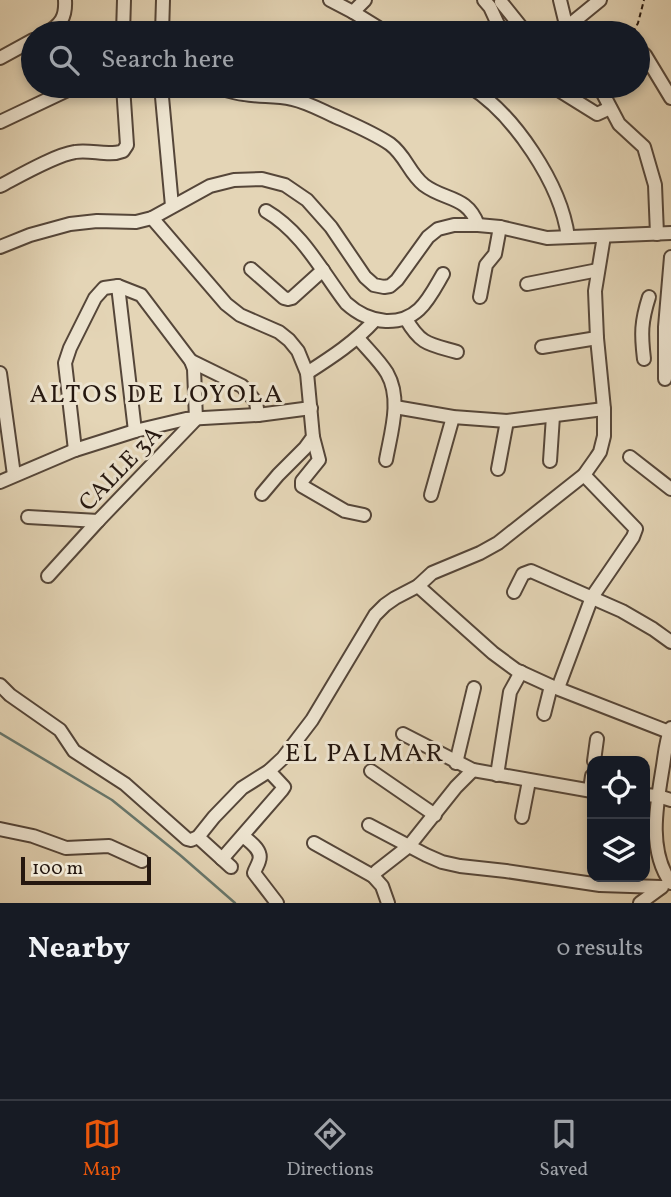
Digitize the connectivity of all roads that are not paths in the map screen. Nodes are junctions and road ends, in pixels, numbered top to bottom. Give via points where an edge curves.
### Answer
1 (65, 0) edge
2 (124, 0) edge
3 (163, 0) edge
4 (330, 0) edge
5 (365, 0) edge
6 (560, 0) edge
7 (600, 0) edge
8 (495, 2) edge
9 (353, 12) junction
10 (62, 21) edge
11 (123, 21) edge
12 (162, 21) edge
13 (368, 21) edge
14 (499, 21) edge
15 (514, 21) edge
16 (565, 21) edge
17 (577, 21) edge
18 (21, 47) edge
19 (0, 58) edge
20 (650, 63) edge
21 (51, 98) edge
22 (124, 98) edge
23 (162, 98) edge
24 (288, 98) edge
25 (485, 98) edge
26 (571, 98) edge
27 (605, 98) edge
28 (671, 98) edge
29 (610, 108) junction
30 (0, 122) edge
31 (0, 186) edge
32 (172, 206) junction
33 (266, 211) dead end
34 (152, 218) junction
35 (478, 225) junction
36 (500, 227) junction
37 (671, 233) edge
38 (657, 234) junction
39 (604, 236) junction
40 (568, 237) junction
41 (0, 247) edge
42 (671, 257) edge
43 (251, 269) dead end
44 (323, 270) junction
45 (598, 270) junction
46 (443, 274) dead end
47 (527, 284) dead end
48 (118, 286) junction
49 (480, 297) dead end
50 (649, 297) dead end
51 (406, 318) junction
52 (375, 320) junction
53 (642, 326) junction
54 (665, 327) junction
55 (358, 338) junction
56 (597, 338) junction
57 (542, 346) dead end
58 (668, 351) edge
59 (457, 352) dead end
60 (644, 359) dead end
61 (191, 361) junction
62 (0, 373) edge
63 (307, 373) junction
64 (665, 379) dead end
65 (395, 407) junction
66 (311, 408) junction
67 (604, 409) junction
68 (258, 415) junction
69 (553, 416) junction
70 (453, 417) junction
71 (196, 419) junction
72 (507, 421) junction
73 (135, 431) junction
74 (313, 437) junction
75 (75, 450) junction
76 (630, 457) dead end
77 (386, 460) dead end
78 (550, 461) dead end
79 (498, 470) dead end
80 (14, 475) junction
81 (584, 475) junction
82 (0, 481) edge
83 (671, 489) edge
84 (262, 494) dead end
85 (431, 495) dead end
86 (364, 514) dead end
87 (28, 517) dead end
88 (98, 521) junction
89 (48, 576) dead end
90 (418, 586) junction
91 (514, 592) dead end
92 (592, 597) junction
93 (671, 642) edge
94 (521, 672) junction
95 (0, 685) edge
96 (555, 687) junction
97 (474, 688) dead end
98 (544, 714) dead end
99 (670, 730) edge
100 (403, 734) dead end
101 (597, 738) dead end
102 (595, 756) edge
103 (668, 758) edge
104 (456, 762) junction
105 (473, 770) junction
106 (269, 771) junction
107 (371, 771) dead end
108 (497, 775) junction
109 (529, 781) junction
110 (587, 789) edge
111 (651, 795) edge
112 (671, 800) edge
113 (435, 815) junction
114 (522, 817) dead end
115 (369, 825) dead end
116 (0, 829) edge
117 (243, 836) junction
118 (198, 837) junction
119 (314, 843) dead end
120 (409, 846) junction
121 (142, 861) dead end
122 (373, 876) junction
123 (667, 884) edge
124 (277, 903) edge
125 (388, 903) edge
126 (640, 903) edge

1 - 10 street
2 - 11 street
3 - 12 street
4 - 9 street
5 - 9 street
6 - 16 street
7 - 17 street
8 - 14 street
8 - 15 street
9 - 13 street
18 - 19 street
20 - 28 street
21 - 30 street
22 - 31 street via 127,145 123,150 63,155
23 - 32 street
24 - 35 street via 392,146 423,184 460,201
25 - 40 street via 519,131 556,192
26 - 29 street via 597,114
27 - 29 street
29 - 38 street via 619,124 644,147 654,186
32 - 34 street
32 - 35 street via 210,186 234,180 262,179 285,185 307,200 331,227 365,276 384,287 397,280 438,229
33 - 44 street via 293,231
34 - 41 street via 70,224
34 - 63 street via 226,304 289,340
35 - 36 street
36 - 40 street
36 - 49 street
37 - 38 street
38 - 39 street
39 - 40 street
39 - 45 street
42 - 54 street
43 - 44 street via 288,299
44 - 52 street via 346,303
45 - 47 street
45 - 56 street
46 - 51 street via 426,302
48 - 61 street via 141,295
48 - 73 street
48 - 75 street via 104,288 95,298 65,363
50 - 53 street
51 - 52 street
51 - 59 street via 421,340
52 - 55 street
53 - 54 street
53 - 60 street
54 - 58 street
55 - 63 street
55 - 65 street via 387,373
56 - 57 street
56 - 67 street
58 - 64 street
61 - 68 street via 242,386 256,402
61 - 71 street, CALLE 3A
62 - 80 street
63 - 66 street
65 - 70 street
65 - 77 street
66 - 68 street
66 - 74 street
67 - 69 street
67 - 81 street via 603,444
68 - 71 street
69 - 72 street
69 - 78 street
70 - 72 street
70 - 85 street
71 - 73 street
71 - 88 street, CALLE 3A
72 - 79 street
73 - 75 street
74 - 84 street
74 - 86 street via 320,460 302,486 345,511
75 - 80 street
76 - 83 street
80 - 82 street
81 - 90 street via 498,543 432,573
81 - 92 street via 636,528
87 - 88 street
88 - 89 street, CALLE 3A
90 - 94 street
90 - 106 street via 375,615 312,720
91 - 92 street via 523,574 531,571
92 - 93 street
92 - 96 street
94 - 96 street
94 - 108 street via 510,692
95 - 118 street via 60,730 74,751 125,784 187,839
96 - 98 street
96 - 99 street
97 - 104 street
99 - 103 street
100 - 104 street
101 - 102 street
103 - 111 street
104 - 105 street
105 - 108 street
105 - 113 street
106 - 117 street via 284,787
106 - 118 street via 242,788
107 - 113 street
108 - 109 street
109 - 110 street
109 - 114 street
111 - 112 street
111 - 123 street
113 - 120 street
115 - 120 street
116 - 121 street via 66,848 109,846
117 - 118 street via 227,863
117 - 124 street via 257,848 259,861 254,873
119 - 122 street
120 - 122 street
120 - 123 street via 460,866 600,885
122 - 125 street
123 - 126 street

